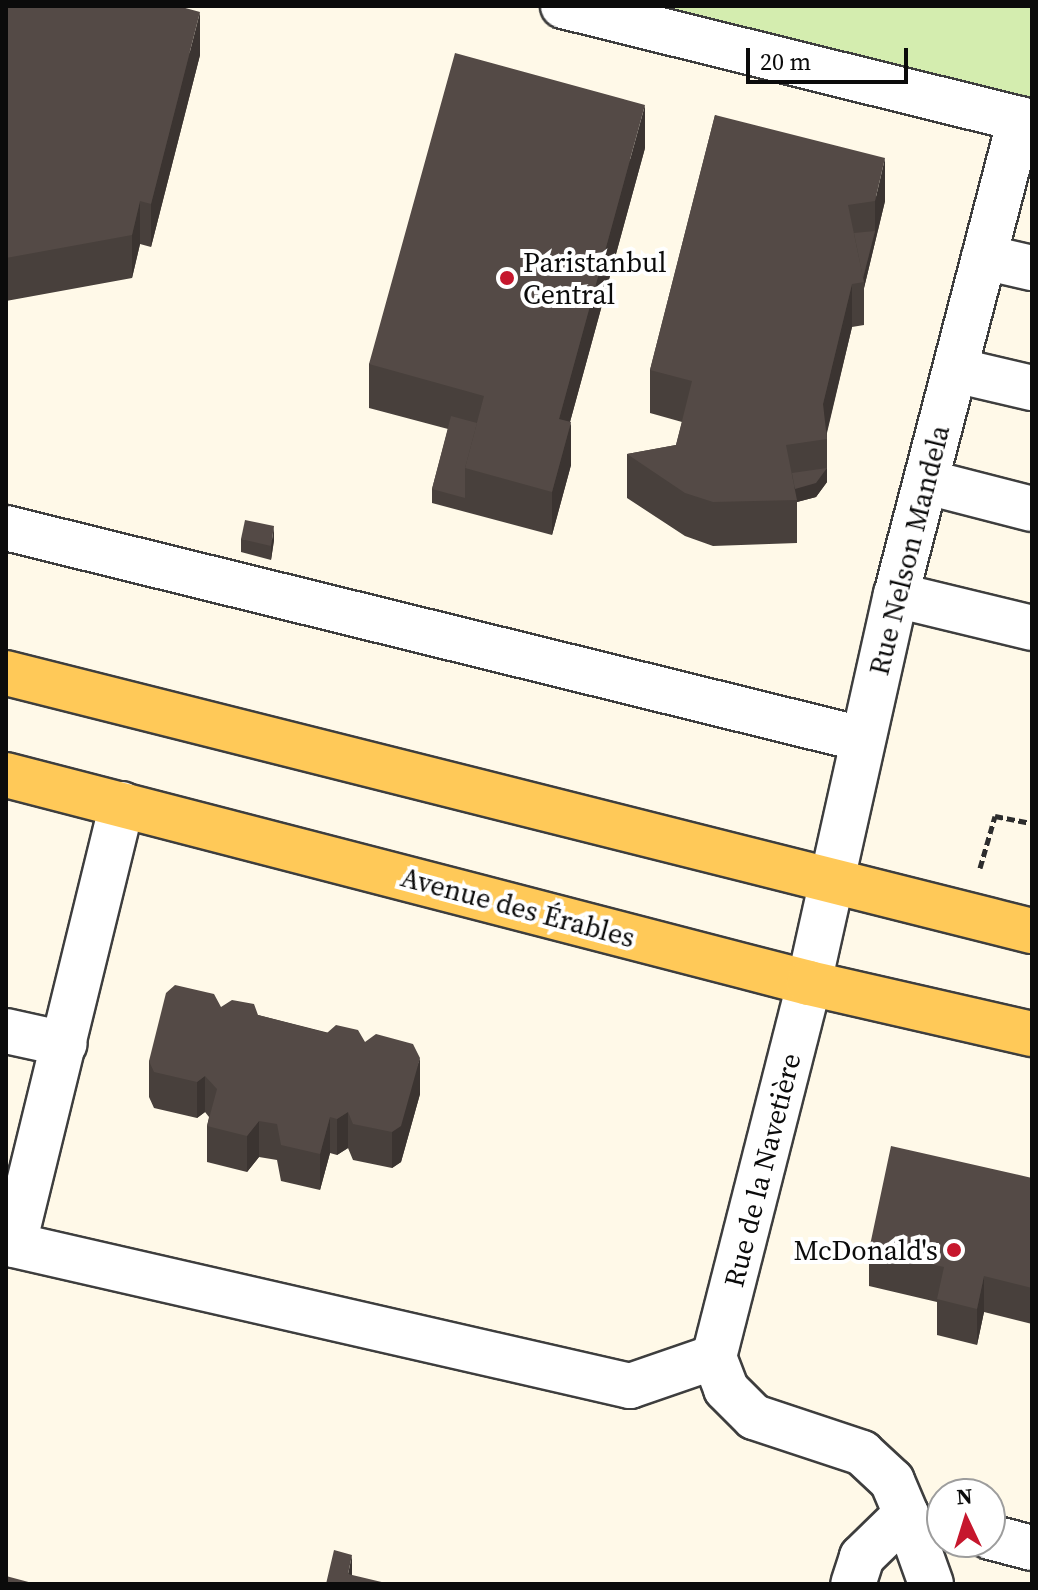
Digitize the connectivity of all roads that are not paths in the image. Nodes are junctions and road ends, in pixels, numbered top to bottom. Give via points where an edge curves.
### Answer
1 (563, 6) edge
2 (1026, 120) edge
3 (984, 257) junction
4 (1032, 268) edge
5 (955, 370) junction
6 (1032, 388) edge
7 (927, 482) junction
8 (1032, 509) edge
9 (6, 528) edge
10 (896, 595) junction
11 (1032, 628) edge
12 (6, 673) edge
13 (862, 739) junction
14 (6, 775) edge
15 (122, 804) junction
16 (830, 880) junction
17 (1032, 931) edge
18 (809, 983) junction
19 (6, 1031) edge
20 (1032, 1034) edge
21 (65, 1044) junction
22 (714, 1357) junction
23 (924, 1519) edge
24 (1006, 1541) edge
25 (1032, 1548) edge
26 (853, 1584) edge
27 (931, 1584) edge

1 - 2 street
2 - 3 street, Rue Nelson Mandela
3 - 4 street
3 - 5 street, Rue Nelson Mandela
5 - 6 street
5 - 7 street, Rue Nelson Mandela
7 - 8 street
7 - 10 street, Rue Nelson Mandela
9 - 13 street
10 - 11 street
10 - 13 street, Rue Nelson Mandela
12 - 16 main road
13 - 16 street, Rue Nelson Mandela
14 - 15 main road, Avenue des Érables
15 - 18 main road, Avenue des Érables
15 - 21 street
16 - 17 main road
16 - 18 street, Rue Nelson Mandela
18 - 20 main road, Avenue des Érables
18 - 22 street, Rue de la Navetière
19 - 21 street
21 - 22 street via 14,1245 630,1386
22 - 23 street via 726,1389 754,1417 862,1453
23 - 26 street via 862,1557
23 - 27 street
24 - 25 street

